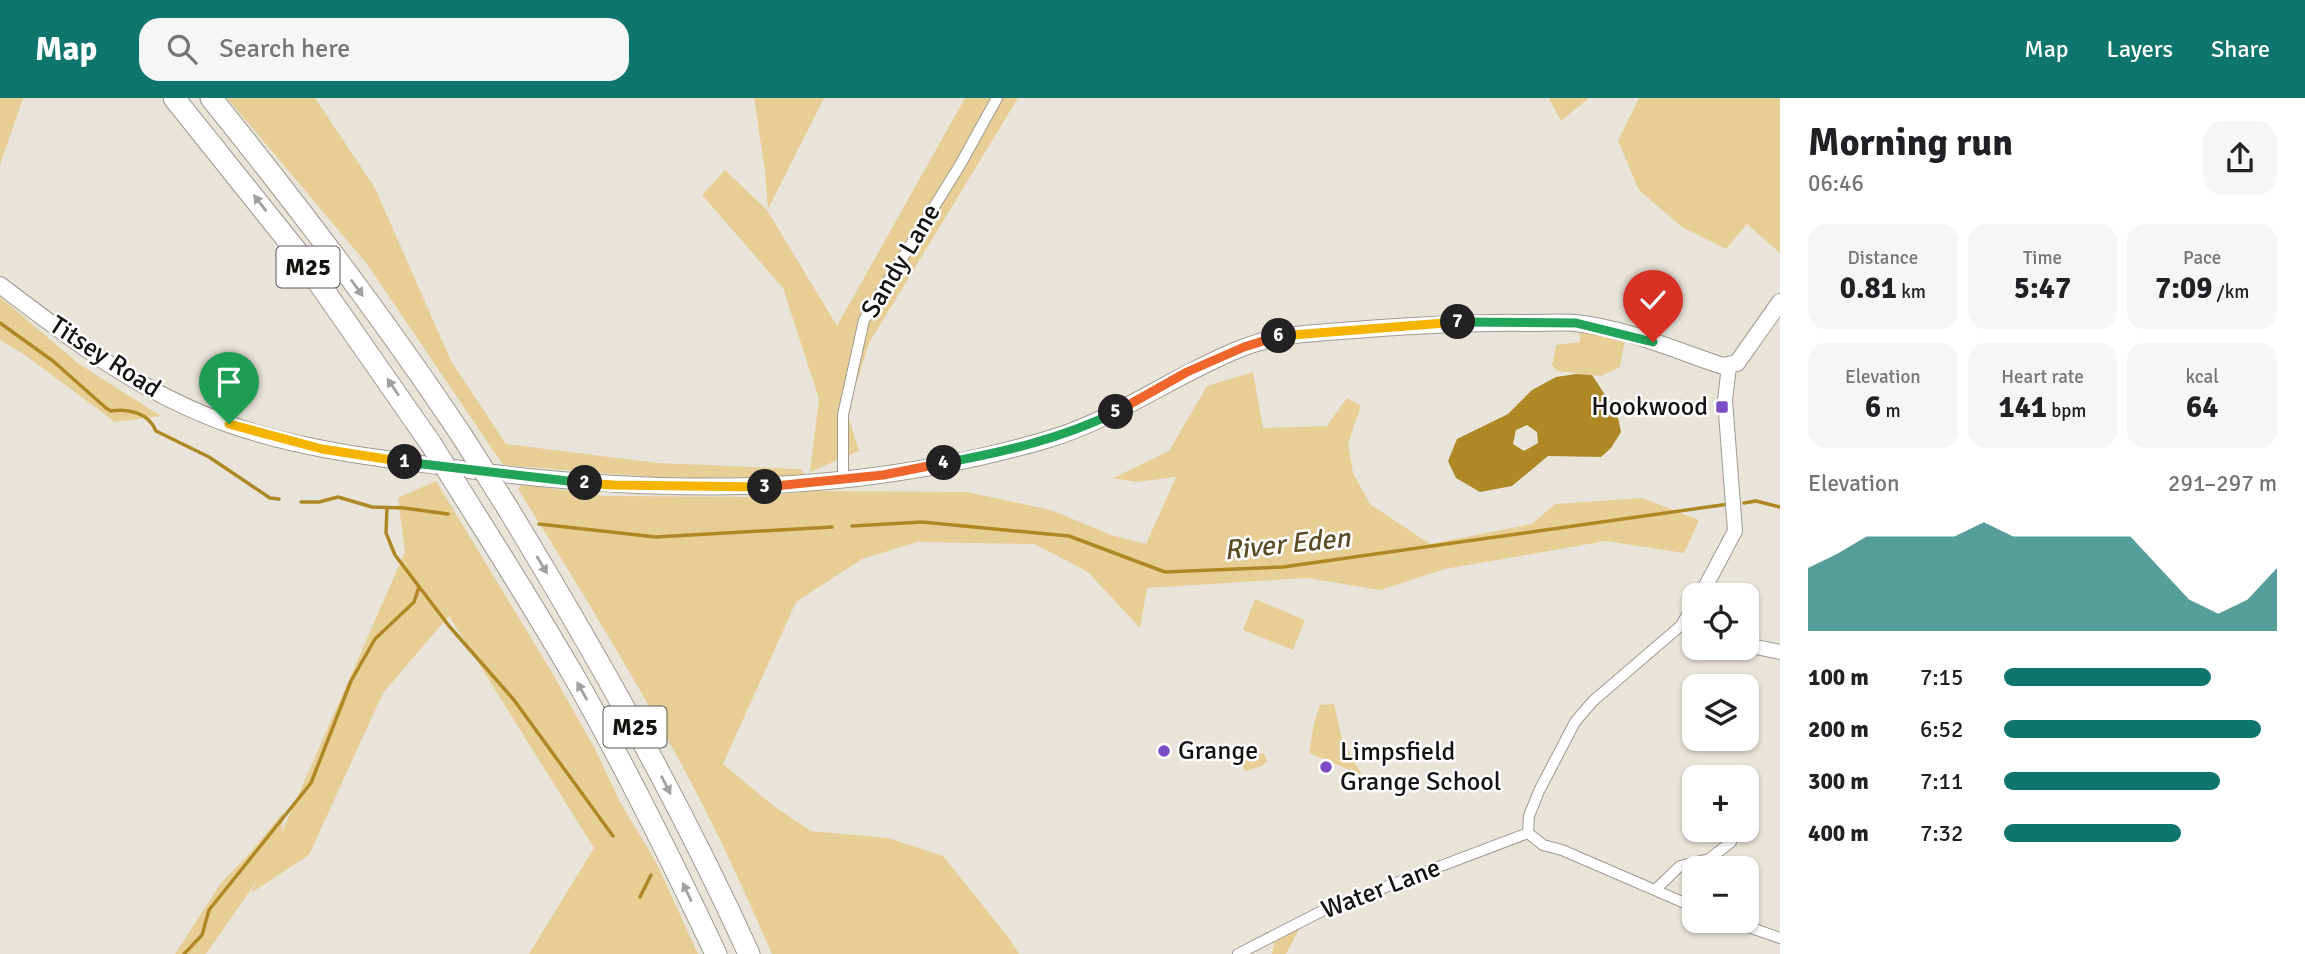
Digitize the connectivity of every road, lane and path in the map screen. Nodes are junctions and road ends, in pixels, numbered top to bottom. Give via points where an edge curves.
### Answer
1 (174, 98) edge
2 (211, 98) edge
3 (998, 98) edge
4 (0, 285) edge
5 (1780, 302) edge
6 (1729, 366) junction
7 (843, 480) junction
8 (1707, 583) edge
9 (1682, 631) edge
10 (1759, 648) edge
11 (1780, 652) edge
12 (1528, 833) junction
13 (1731, 842) dead end
14 (1656, 889) junction
15 (1682, 901) edge
16 (1759, 931) edge
17 (1780, 938) edge
18 (1257, 943) junction
19 (716, 954) edge
20 (749, 954) edge
21 (1238, 954) edge
22 (1265, 954) edge

19 -> 1 highway, M25, bridge via 607,736 431,444 298,253
2 -> 20 highway, M25, bridge via 336,258 507,507 635,728
3 - 7 street, Sandy Lane via 863,320 843,415
4 - 7 main road, Titsey Road via 85,350 168,398 229,424 322,449 613,485 737,488
5 - 6 main road via 1737,363
6 - 7 main road, Titsey Road via 1576,323 1455,322 1278,336 1187,372 1094,423 1050,439 989,455
6 - 8 street via 1725,400 1735,531
9 - 12 street via 1593,701 1575,722 1539,791
10 - 11 street
12 - 14 street via 1544,845
12 - 18 street, Water Lane via 1322,911
13 - 14 street via 1709,859 1680,866
14 - 15 street
16 - 17 street
18 - 21 street, Water Lane
18 - 22 street

